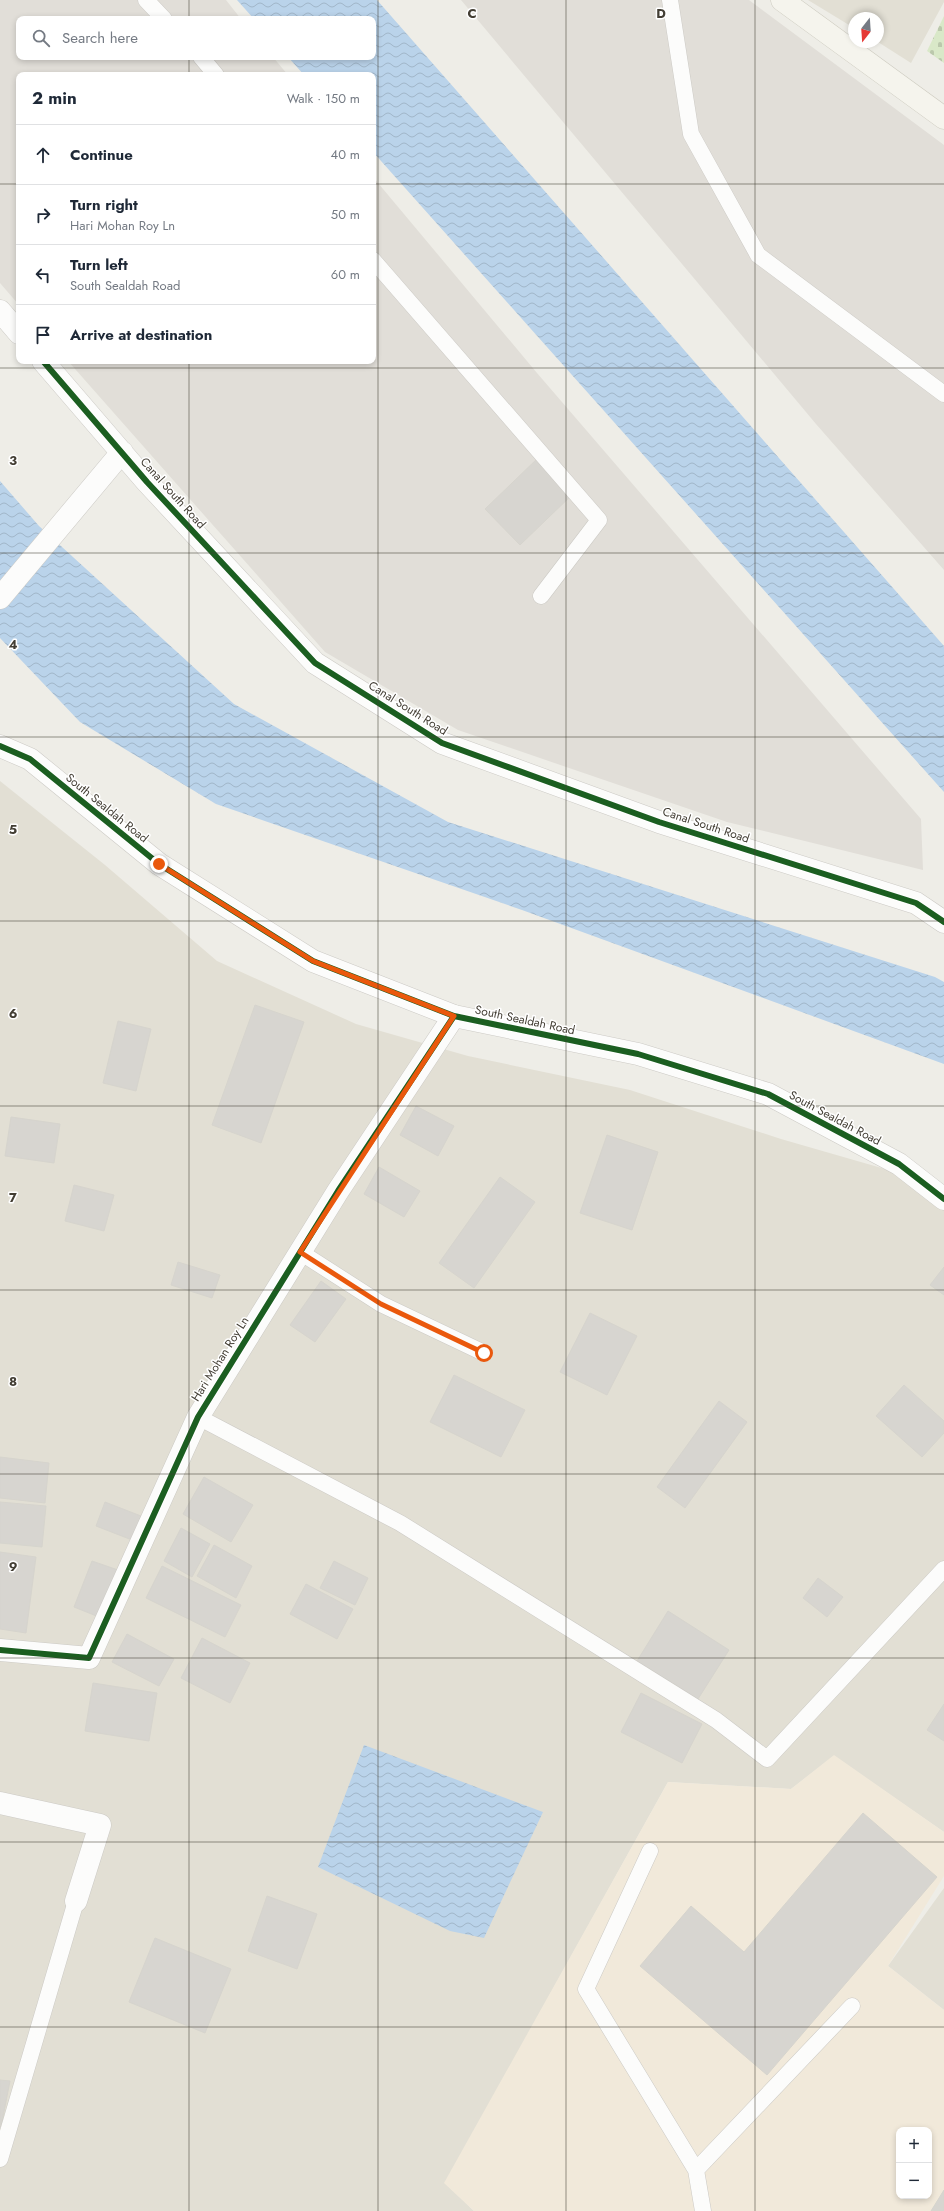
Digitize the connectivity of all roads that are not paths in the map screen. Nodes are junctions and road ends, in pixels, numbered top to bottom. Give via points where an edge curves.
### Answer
1 (146, 0) edge
2 (670, 0) edge
3 (782, 0) edge
4 (161, 16) edge
5 (204, 60) edge
6 (214, 72) edge
7 (944, 118) edge
8 (376, 263) edge
9 (0, 312) edge
10 (16, 331) edge
11 (46, 364) edge
12 (944, 394) edge
13 (122, 452) junction
14 (541, 596) dead end
15 (0, 598) edge
16 (0, 746) edge
17 (944, 922) edge
18 (454, 1016) junction
19 (944, 1199) edge
20 (300, 1252) junction
21 (484, 1353) dead end
22 (198, 1417) junction
23 (944, 1570) edge
24 (0, 1650) edge
25 (0, 1803) edge
26 (650, 1851) dead end
27 (76, 1901) joint
28 (852, 2006) dead end
29 (0, 2159) edge
30 (696, 2170) junction
31 (702, 2211) edge

1 - 4 lane
2 - 12 lane via 691,134 758,255
3 - 7 main road
5 - 6 lane
8 - 14 lane via 600,520
9 - 10 street
11 - 13 street, Canal South Road
13 - 15 street
13 - 17 street, Canal South Road via 315,663 442,743 659,822 916,903
16 - 18 street, South Sealdah Road via 30,759 159,864 313,961
18 - 19 street, South Sealdah Road via 638,1054 768,1094 899,1164
18 - 20 street, Hari Mohan Roy Ln
20 - 21 lane via 381,1304
20 - 22 street, Hari Mohan Roy Ln
22 - 23 lane via 400,1523 716,1720 767,1759
22 - 24 street, Hari Mohan Roy Ln via 89,1658
25 - 27 street via 100,1825
26 - 30 lane via 586,1989
27 - 29 lane
28 - 30 lane
30 - 31 lane

